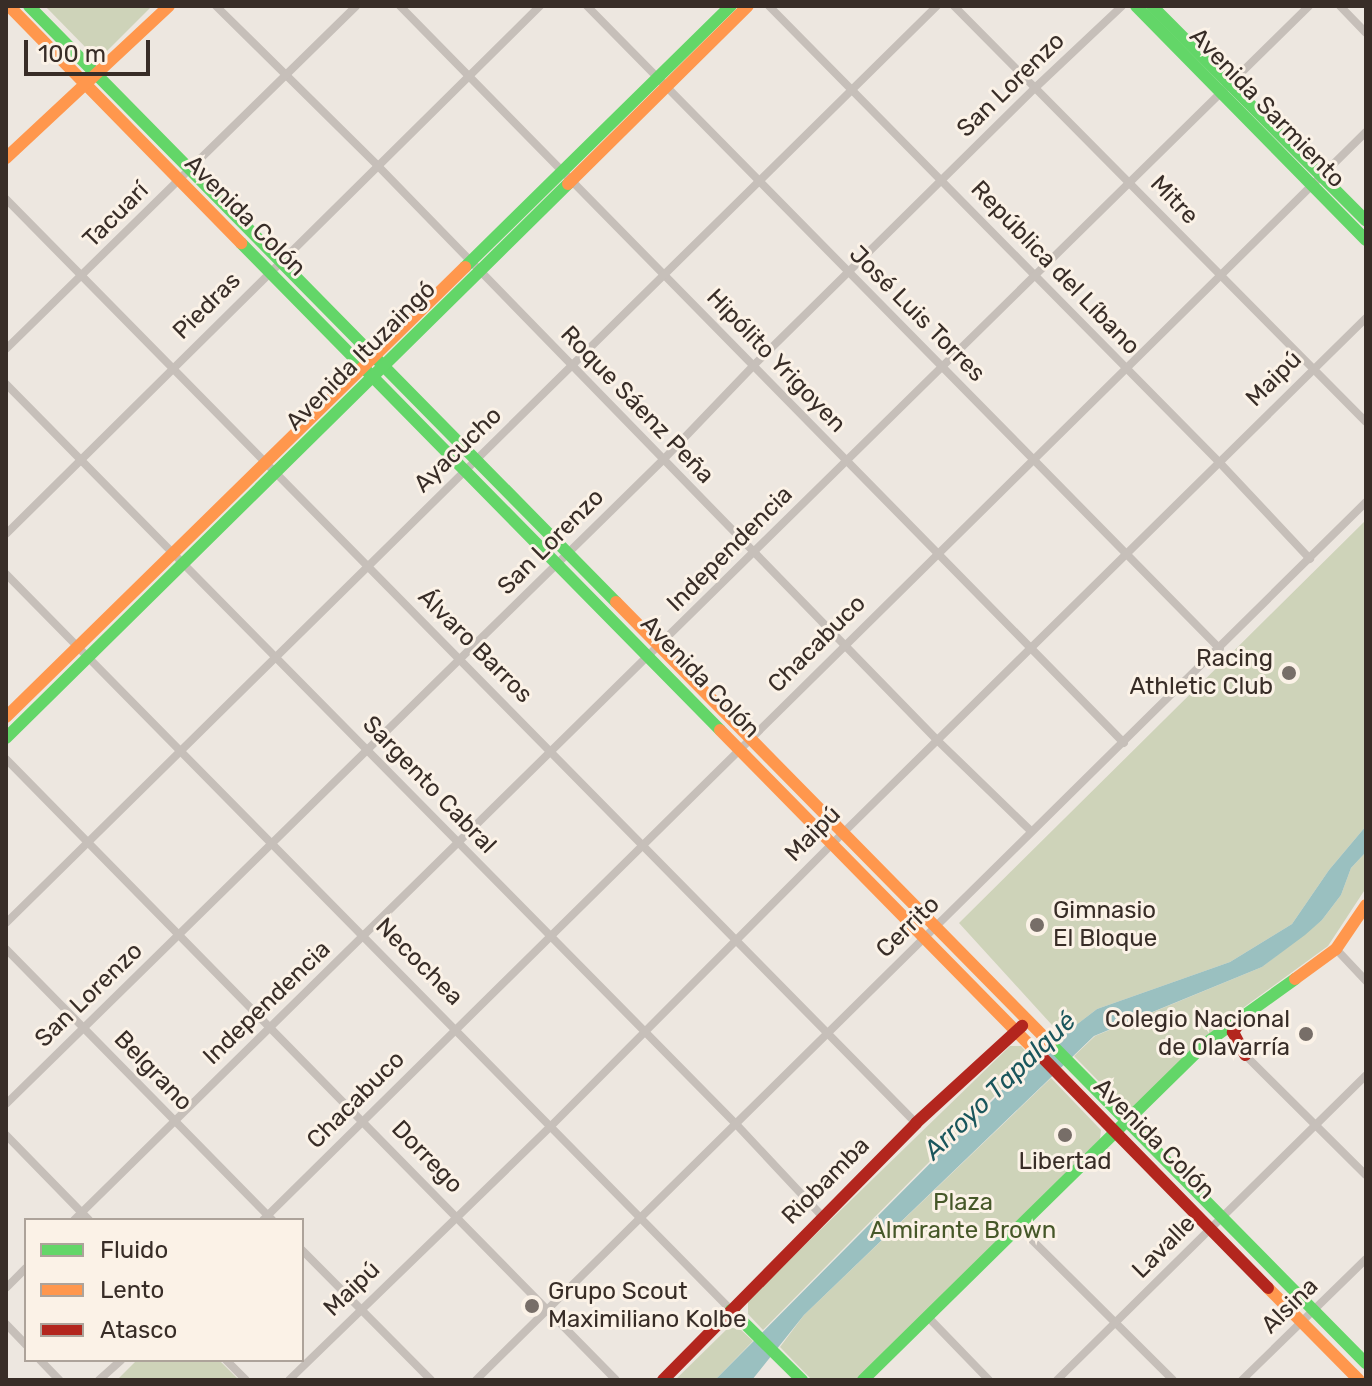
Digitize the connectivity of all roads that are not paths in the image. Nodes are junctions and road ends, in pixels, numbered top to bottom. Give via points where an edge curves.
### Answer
1 (9, 6) edge
2 (29, 6) edge
3 (169, 6) edge
4 (216, 6) edge
5 (356, 6) edge
6 (400, 6) edge
7 (540, 6) edge
8 (587, 6) edge
9 (731, 6) edge
10 (748, 6) edge
11 (769, 6) edge
12 (937, 6) edge
13 (954, 6) edge
14 (1122, 6) edge
15 (1136, 6) edge
16 (1152, 6) edge
17 (1309, 6) edge
18 (1340, 6) edge
19 (1366, 33) edge
20 (285, 75) junction
21 (98, 76) junction
22 (468, 76) junction
23 (83, 82) junction
24 (660, 83) junction
25 (1036, 87) junction
26 (1225, 88) junction
27 (853, 89) junction
28 (1366, 132) edge
29 (6, 158) edge
30 (379, 167) junction
31 (190, 171) junction
32 (565, 177) junction
33 (757, 180) junction
34 (941, 180) junction
35 (179, 181) junction
36 (1316, 181) junction
37 (1130, 183) junction
38 (6, 199) edge
39 (1366, 221) edge
40 (1366, 240) edge
41 (474, 266) junction
42 (275, 267) junction
43 (664, 274) junction
44 (848, 274) junction
45 (82, 276) junction
46 (1035, 276) junction
47 (1220, 277) junction
48 (1366, 318) edge
49 (6, 349) edge
50 (571, 365) junction
51 (373, 366) junction
52 (753, 366) junction
53 (176, 367) junction
54 (944, 368) junction
55 (1126, 369) junction
56 (1313, 369) junction
57 (6, 384) edge
58 (1366, 422) edge
59 (80, 460) junction
60 (662, 461) junction
61 (1032, 461) junction
62 (477, 462) junction
63 (848, 462) junction
64 (1219, 462) junction
65 (271, 466) junction
66 (466, 472) junction
67 (1366, 502) edge
68 (6, 534) edge
69 (172, 552) junction
70 (568, 552) junction
71 (937, 552) junction
72 (753, 553) junction
73 (1125, 555) junction
74 (1310, 559) junction
75 (181, 563) junction
76 (557, 563) junction
77 (367, 565) junction
78 (6, 574) edge
79 (661, 645) junction
80 (845, 646) junction
81 (1032, 648) junction
82 (1220, 649) junction
83 (84, 652) junction
84 (651, 656) junction
85 (273, 657) junction
86 (461, 659) junction
87 (6, 717) edge
88 (6, 738) edge
89 (750, 738) junction
90 (937, 740) junction
91 (1124, 743) junction
92 (180, 749) junction
93 (740, 749) junction
94 (367, 750) junction
95 (552, 753) junction
96 (6, 759) edge
97 (1031, 831) junction
98 (843, 833) junction
99 (271, 841) junction
100 (87, 842) junction
101 (458, 843) junction
102 (832, 844) junction
103 (643, 847) junction
104 (1366, 905) edge
105 (6, 923) edge
106 (937, 928) junction
107 (180, 934) junction
108 (549, 936) junction
109 (363, 937) junction
110 (925, 939) junction
111 (735, 941) junction
112 (6, 949) edge
113 (1336, 949) junction
114 (1366, 981) edge
115 (1257, 1005) junction
116 (1027, 1021) junction
117 (270, 1027) junction
118 (84, 1028) junction
119 (456, 1030) junction
120 (643, 1033) junction
121 (827, 1033) junction
122 (1022, 1036) junction
123 (1197, 1055) junction
124 (1245, 1055) junction
125 (1366, 1075) edge
126 (6, 1104) edge
127 (1125, 1120) junction
128 (174, 1121) junction
129 (364, 1121) junction
130 (735, 1123) junction
131 (916, 1123) junction
132 (1317, 1123) junction
133 (551, 1126) junction
134 (1114, 1131) junction
135 (6, 1135) edge
136 (1366, 1175) edge
137 (81, 1212) junction
138 (456, 1216) junction
139 (822, 1216) junction
140 (76, 1218) edge
141 (87, 1218) edge
142 (267, 1218) edge
143 (641, 1218) junction
144 (1221, 1218) junction
145 (1018, 1226) junction
146 (1211, 1229) junction
147 (304, 1252) edge
148 (1366, 1259) edge
149 (24, 1270) edge
150 (6, 1288) edge
151 (361, 1309) junction
152 (549, 1309) junction
153 (731, 1310) junction
154 (1313, 1312) junction
155 (927, 1316) junction
156 (1117, 1321) junction
157 (1302, 1323) junction
158 (6, 1324) edge
159 (24, 1343) edge
160 (42, 1362) edge
161 (119, 1362) edge
162 (228, 1362) edge
163 (1366, 1364) edge
164 (59, 1380) edge
165 (99, 1380) edge
166 (246, 1380) edge
167 (289, 1380) edge
168 (431, 1380) edge
169 (476, 1380) edge
170 (616, 1380) edge
171 (663, 1380) edge
172 (802, 1380) edge
173 (863, 1380) edge
174 (989, 1380) edge
175 (1057, 1380) edge
176 (1173, 1380) edge
177 (1242, 1380) edge
178 (1359, 1380) edge

1 - 23 main road, Avenida Colón
2 - 21 main road, Avenida Colón
3 - 21 main road
4 - 20 street, Roque Sáenz Peña
5 - 20 street, Tacuarí
6 - 22 street, Hipólito Yrigoyen
7 - 22 street, Piedras
8 - 24 street, José Luis Torres
9 - 24 main road, Avenida Ituzaingó
10 - 24 main road, Avenida Ituzaingó
11 - 27 street, República del Líbano
12 - 27 street, Ayacucho
13 - 25 street, Mitre
14 - 25 street, San Lorenzo
15 - 26 main road, Avenida Sarmiento
16 - 26 main road, Avenida Sarmiento
17 - 26 street, Independencia
18 - 19 street
20 - 30 street, Roque Sáenz Peña
20 - 31 street, Tacuarí
21 - 23 main road
21 - 31 main road, Avenida Colón
22 - 30 street, Piedras
22 - 32 street, Hipólito Yrigoyen
23 - 29 main road
23 - 35 main road, Avenida Colón
24 - 32 main road, Avenida Ituzaingó
24 - 33 street, José Luis Torres
25 - 34 street, San Lorenzo
25 - 37 street, Mitre
26 - 36 main road, Avenida Sarmiento
26 - 37 street, Independencia
27 - 33 street, Ayacucho
27 - 34 street, República del Líbano
28 - 36 street, Chacabuco
30 - 41 street, Roque Sáenz Peña
30 - 42 street, Piedras
31 - 35 street, Tacuarí
31 - 42 main road, Avenida Colón
32 - 41 main road, Avenida Ituzaingó
32 - 43 street, Hipólito Yrigoyen
33 - 43 street, Ayacucho
33 - 44 street, José Luis Torres
34 - 44 street, San Lorenzo
34 - 46 street, República del Líbano
35 - 42 main road, Avenida Colón
35 - 45 street, Tacuarí
36 - 39 main road, Avenida Sarmiento
36 - 40 main road, Avenida Sarmiento
36 - 47 street, Chacabuco
37 - 46 street, Independencia
37 - 47 street, Mitre
38 - 45 street, Álvaro Barros
41 - 50 street, Roque Sáenz Peña
41 - 51 main road, Avenida Ituzaingó
42 - 51 main road, Avenida Colón
42 - 53 street, Piedras
43 - 50 street, Ayacucho
43 - 52 street, Hipólito Yrigoyen
44 - 52 street, San Lorenzo
44 - 54 street, José Luis Torres
45 - 49 street, Tacuarí
45 - 53 street, Álvaro Barros
46 - 54 street, Independencia
46 - 55 street, República del Líbano
47 - 55 street, Chacabuco
47 - 56 street, Mitre
48 - 56 street, Maipú
50 - 60 street, Roque Sáenz Peña
50 - 62 street, Ayacucho
51 - 62 main road, Avenida Colón
51 - 65 main road, Avenida Ituzaingó
51 - 66 main road, Avenida Colón
52 - 60 street, San Lorenzo
52 - 63 street, Hipólito Yrigoyen
53 - 59 street, Piedras
53 - 65 street, Álvaro Barros
54 - 61 street, José Luis Torres
54 - 63 street, Independencia
55 - 61 street, Chacabuco
55 - 64 street, República del Líbano
56 - 58 street, Mitre
56 - 64 street, Maipú
57 - 59 street, Sargento Cabral
59 - 68 street, Piedras
59 - 69 street, Sargento Cabral
60 - 70 street, San Lorenzo
60 - 72 street, Roque Sáenz Peña
61 - 71 street, Chacabuco
61 - 73 street, José Luis Torres
62 - 66 street, Ayacucho
62 - 70 main road, Avenida Colón
63 - 71 street, Hipólito Yrigoyen
63 - 72 street, Independencia
64 - 73 street, Maipú
64 - 74 street, República del Líbano
65 - 69 main road, Avenida Ituzaingó
65 - 75 main road, Avenida Ituzaingó
65 - 77 street, Álvaro Barros
66 - 76 main road, Avenida Colón
66 - 77 street, Ayacucho
67 - 74 street, Cerrito
69 - 75 street, Sargento Cabral
69 - 83 main road, Avenida Ituzaingó
70 - 76 street, San Lorenzo
70 - 79 main road, Avenida Colón
71 - 80 street, Chacabuco
71 - 81 street, Hipólito Yrigoyen
72 - 79 street, Independencia
72 - 80 street, Roque Sáenz Peña
73 - 81 street, Maipú
73 - 82 street, José Luis Torres
74 - 82 street, Cerrito
75 - 83 main road, Avenida Ituzaingó
75 - 85 street, Sargento Cabral
76 - 84 main road, Avenida Colón
76 - 86 street, San Lorenzo
77 - 85 street, Ayacucho
77 - 86 street, Álvaro Barros
78 - 83 street, Necochea
79 - 84 street, Independencia
79 - 89 main road, Avenida Colón
80 - 89 street, Chacabuco
80 - 90 street, Roque Sáenz Peña
81 - 90 street, Maipú
81 - 91 street, Hipólito Yrigoyen
82 - 91 street, Cerrito
83 - 87 main road, Avenida Ituzaingó
83 - 88 main road, Avenida Ituzaingó
83 - 92 street, Necochea
84 - 93 main road, Avenida Colón
84 - 95 street, Independencia
85 - 92 street, Ayacucho
85 - 94 street, Sargento Cabral
86 - 94 street, San Lorenzo
86 - 95 street, Álvaro Barros
89 - 93 street, Chacabuco
89 - 98 main road, Avenida Colón
90 - 97 street, Roque Sáenz Peña
90 - 98 street, Maipú
91 - 97 street, Cerrito
92 - 99 street, Necochea
92 - 100 street, Ayacucho
93 - 102 main road, Avenida Colón
93 - 103 street, Chacabuco
94 - 99 street, San Lorenzo
94 - 101 street, Sargento Cabral
95 - 101 street, Independencia
95 - 103 street, Álvaro Barros
96 - 100 street, Dorrego
97 - 106 street, Cerrito
98 - 102 street, Maipú
98 - 106 main road, Avenida Colón
99 - 107 street, San Lorenzo
99 - 109 street, Necochea
100 - 105 street, Ayacucho
100 - 107 street, Dorrego
101 - 108 street, Sargento Cabral
101 - 109 street, Independencia
102 - 110 main road, Avenida Colón
102 - 111 street, Maipú
103 - 108 street, Chacabuco
103 - 111 street, Álvaro Barros
104 - 113 main road
106 - 110 street, Cerrito
106 - 116 main road, Avenida Colón
107 - 117 street, Dorrego
107 - 118 street, San Lorenzo
108 - 119 street, Chacabuco
108 - 120 street, Sargento Cabral
109 - 117 street, Independencia
109 - 119 street, Necochea
110 - 121 street, Cerrito
110 - 122 main road, Avenida Colón
111 - 120 street, Maipú
111 - 121 street, Álvaro Barros
112 - 118 street, Belgrano
113 - 114 street
113 - 115 main road
115 - 123 main road via 1223,1028
115 - 124 main road via 1233,1032
116 - 122 main road, Riobamba
116 - 127 main road, Avenida Colón
117 - 128 street, Independencia
117 - 129 street, Dorrego
118 - 126 street, San Lorenzo
118 - 128 street, Belgrano
119 - 129 street, Chacabuco
119 - 133 street, Necochea
120 - 130 street, Sargento Cabral
120 - 133 street, Maipú
121 - 130 street, Cerrito
121 - 131 street, Álvaro Barros
122 - 131 main road, Riobamba
122 - 134 main road, Avenida Colón
123 - 124 main road via 1222,1041
123 - 127 main road
124 - 132 street
125 - 132 street, Lavalle
127 - 134 main road
127 - 144 main road, Avenida Colón
128 - 137 street, Independencia
128 - 142 street, Belgrano
129 - 138 street, Dorrego
129 - 142 street, Chacabuco
130 - 139 street, Sargento Cabral
130 - 143 street, Cerrito
131 - 139 main road, Riobamba
132 - 136 street
132 - 144 street, Lavalle
133 - 138 street, Maipú
133 - 143 street, Necochea
134 - 145 main road
134 - 146 main road, Avenida Colón
135 - 137 street
137 - 140 street, Independencia
137 - 141 street
138 - 151 street, Maipú
138 - 152 street, Dorrego
139 - 153 main road, Riobamba
143 - 152 street, Cerrito
143 - 153 street, Necochea
144 - 146 street, Lavalle
144 - 154 main road, Avenida Colón
145 - 155 main road
145 - 156 street
146 - 156 street, Lavalle
146 - 157 main road, Avenida Colón
147 - 151 street
148 - 154 street, Alsina
149 - 150 street
151 - 167 street, Maipú
151 - 168 street
152 - 169 street, Cerrito
152 - 170 street, Dorrego
153 - 171 main road, Riobamba
153 - 172 main road, Necochea
154 - 157 street, Alsina
154 - 163 main road, Avenida Colón
155 - 173 main road
155 - 174 street
156 - 175 street, Lavalle
156 - 176 street
157 - 177 street, Alsina
157 - 178 main road, Avenida Colón
158 - 159 street
160 - 164 street
161 - 165 street
162 - 166 street

